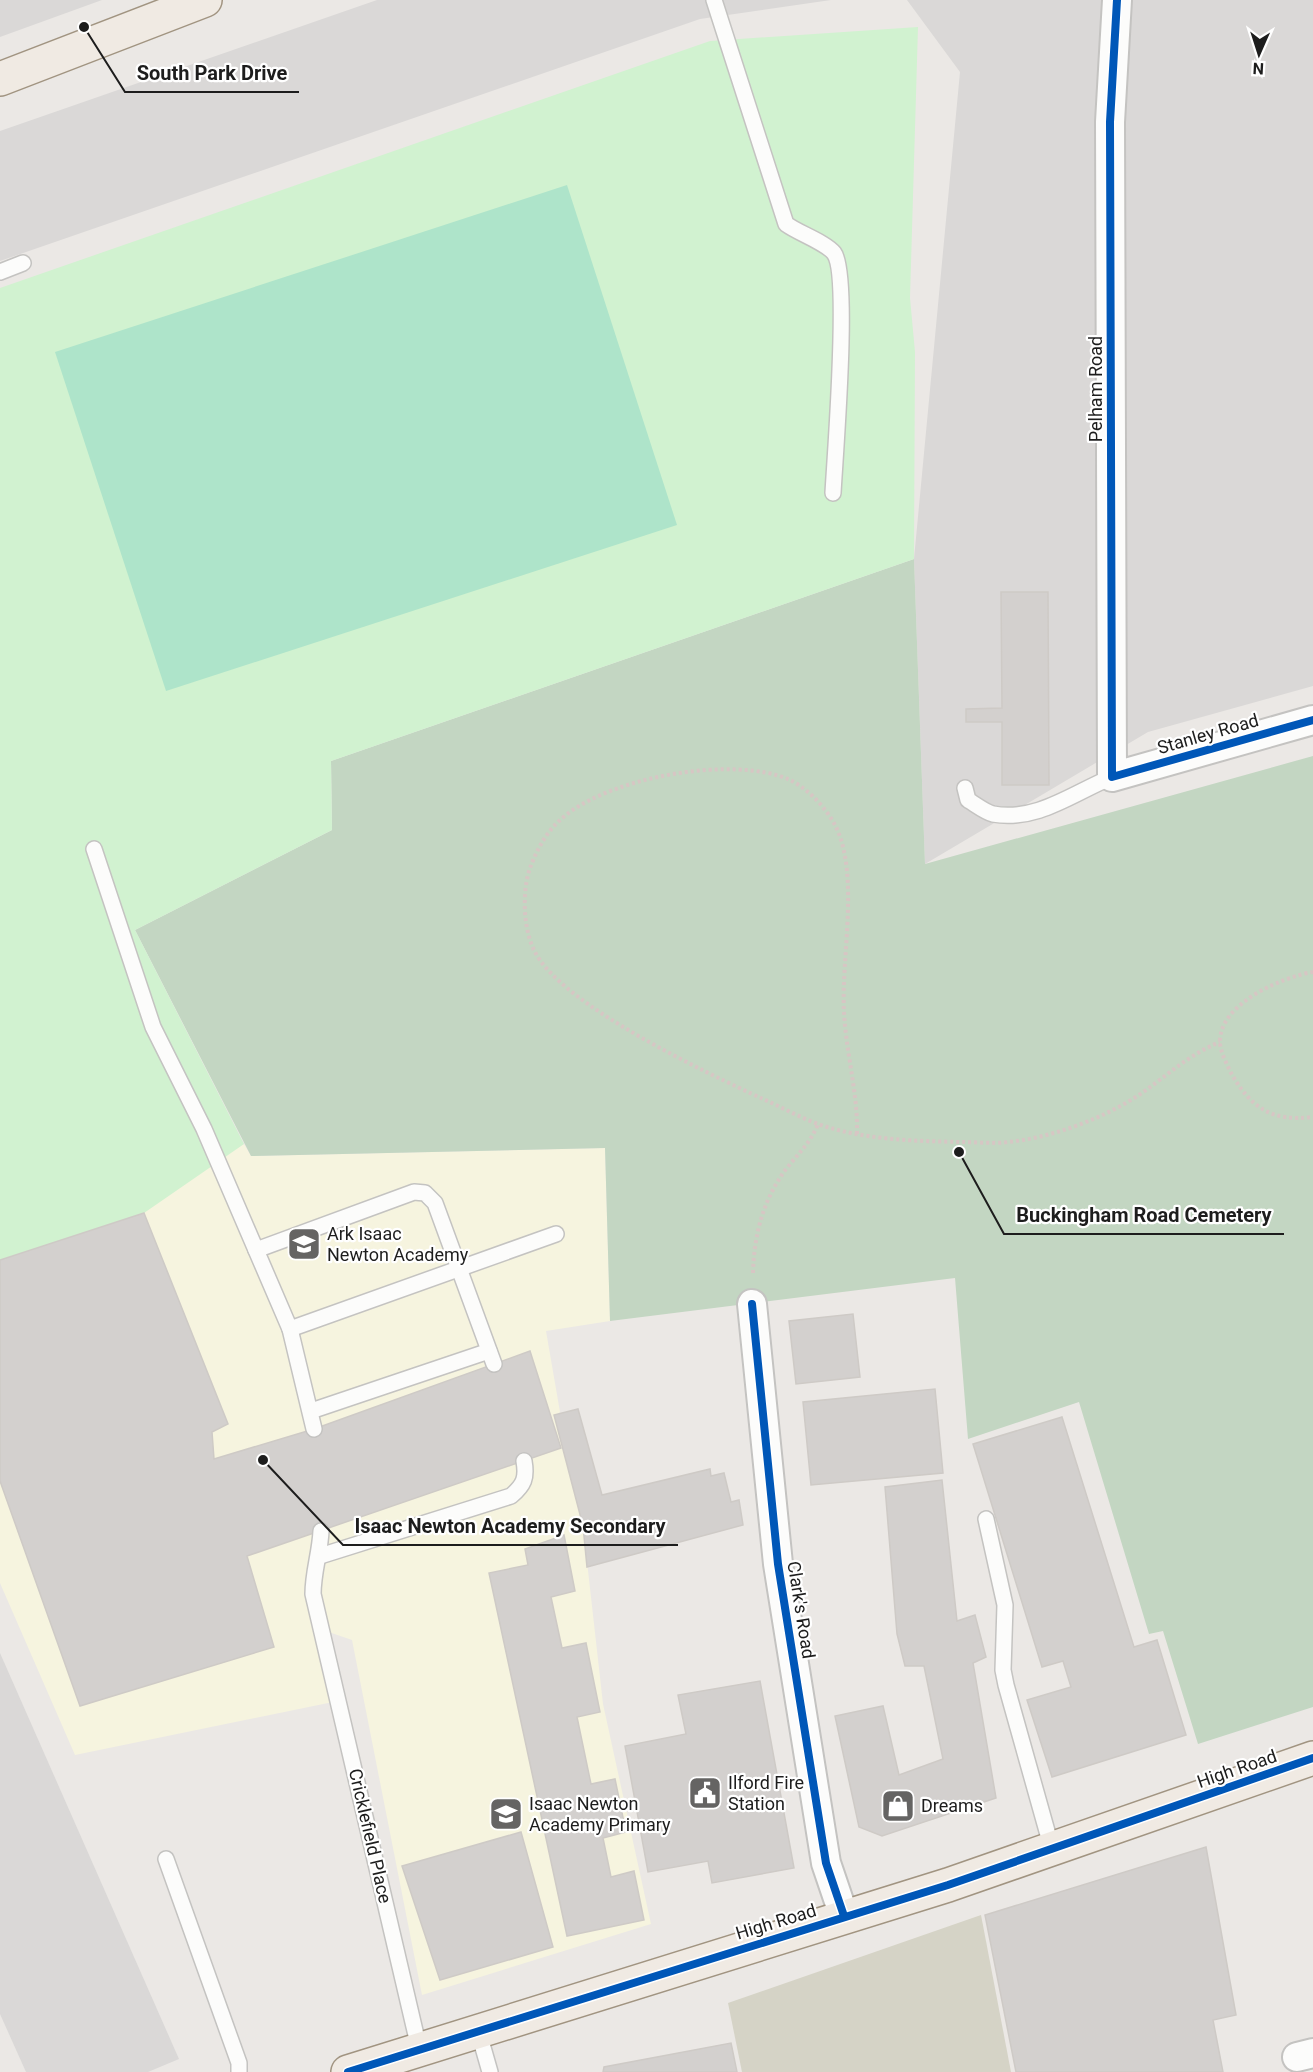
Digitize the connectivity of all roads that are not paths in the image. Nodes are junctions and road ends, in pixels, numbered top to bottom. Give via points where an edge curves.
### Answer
1 (205, 0) edge
2 (714, 0) edge
3 (1117, 0) edge
4 (0, 79) edge
5 (23, 263) dead end
6 (0, 272) edge
7 (833, 493) dead end
8 (1313, 720) edge
9 (1112, 777) junction
10 (965, 788) dead end
11 (94, 849) dead end
12 (556, 1234) dead end
13 (256, 1250) junction
14 (458, 1267) junction
15 (752, 1304) road end
16 (290, 1329) junction
17 (311, 1411) junction
18 (314, 1429) dead end
19 (524, 1461) dead end
20 (986, 1519) dead end
21 (321, 1531) dead end
22 (320, 1556) junction
23 (1313, 1758) edge
24 (1052, 1849) junction
25 (166, 1859) dead end
26 (844, 1916) junction
27 (478, 2030) junction
28 (419, 2048) junction
29 (239, 2072) edge
30 (348, 2072) edge
31 (490, 2072) edge

1 - 4 main road
2 - 7 lane via 786,224 833,252 838,264 842,318
3 - 9 street, Pelham Road via 1110,122
5 - 6 lane
8 - 9 street, Stanley Road
9 - 10 lane via 1084,788 1054,807 1019,814 991,814 968,800
11 - 13 lane via 153,1027 204,1129
12 - 14 lane
13 - 14 lane via 414,1192 425,1193 435,1203
13 - 16 lane
14 - 16 lane
14 - 17 lane via 491,1358
15 - 26 street, Clark's Road via 778,1564 826,1863
16 - 17 lane
17 - 18 lane
19 - 22 lane via 523,1486 511,1496
20 - 24 lane via 1005,1605 1006,1685
21 - 22 lane, Cricklefield Place
22 - 28 lane, Cricklefield Place via 313,1573 313,1594
23 - 24 main road, High Road
24 - 26 main road, High Road
25 - 29 lane via 240,2063
26 - 27 main road, High Road
27 - 28 main road, High Road
27 - 31 lane
28 - 30 main road, High Road

